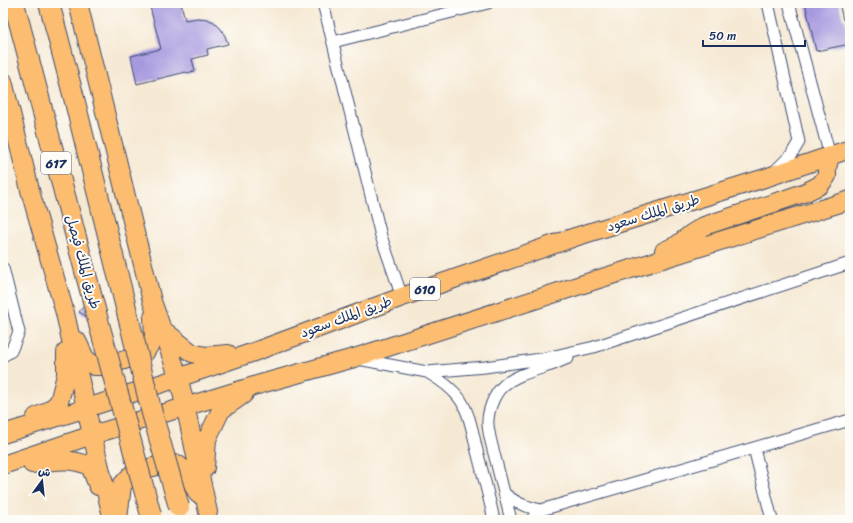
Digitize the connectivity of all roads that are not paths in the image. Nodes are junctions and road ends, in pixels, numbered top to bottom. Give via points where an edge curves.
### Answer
1 (14, 3) edge
2 (49, 3) edge
3 (78, 3) edge
4 (323, 3) edge
5 (488, 3) edge
6 (768, 3) edge
7 (789, 3) edge
8 (333, 42) junction
9 (3, 81) edge
10 (850, 149) edge
11 (830, 156) junction
12 (768, 177) junction
13 (850, 200) edge
14 (850, 262) edge
15 (3, 268) edge
16 (599, 279) junction
17 (402, 297) junction
18 (152, 301) junction
19 (65, 313) junction
20 (162, 329) junction
21 (594, 347) junction
22 (251, 353) junction
23 (3, 356) edge
24 (354, 358) junction
25 (427, 372) junction
26 (178, 378) junction
27 (257, 385) junction
28 (186, 407) junction
29 (87, 408) junction
30 (850, 420) edge
31 (3, 433) edge
32 (92, 435) junction
33 (754, 448) junction
34 (3, 466) edge
35 (505, 494) junction
36 (541, 510) junction
37 (208, 512) junction
38 (181, 514) edge
39 (152, 517) edge
40 (113, 520) edge
41 (118, 520) edge
42 (494, 520) edge
43 (511, 520) edge
44 (531, 520) edge
45 (772, 520) edge

1 - 39 highway, طريق الملك فيصل / 617, bridge
2 - 38 highway, 617, bridge via 152,413
3 - 18 main road
4 - 8 street
5 - 8 street
6 - 12 street via 799,142 791,155
7 - 11 street
8 - 17 street via 382,236
9 - 19 main road via 31,194
10 - 11 main road, طريق الملك سعود / 610
11 - 12 main road, طريق الملك سعود / 610
11 - 16 main road via 827,176 820,185 704,226 677,245
12 - 17 main road, طريق الملك سعود / 610 via 575,237
13 - 16 main road
14 - 21 street
15 - 23 street via 19,332 11,351
16 - 24 main road
17 - 22 main road, طريق الملك سعود / 610
18 - 19 main road via 154,338 144,354 105,366 94,366 85,358
18 - 20 main road
19 - 29 main road
19 - 31 main road via 66,375 59,402 49,411
20 - 22 main road via 192,353 205,356
20 - 26 main road
21 - 25 street via 541,359
21 - 35 street via 521,375 497,393 488,424
22 - 26 main road, طريق الملك سعود / 610
24 - 25 street
24 - 27 main road
25 - 42 street via 449,388 466,409
26 - 28 main road
26 - 29 main road, طريق الملك سعود / 610
27 - 28 main road
27 - 37 main road via 221,410 207,439 204,463
28 - 32 main road
28 - 37 main road
29 - 31 main road, طريق الملك سعود / 610
29 - 32 main road
30 - 33 street
32 - 34 main road
32 - 40 main road
33 - 36 street
33 - 45 street
34 - 40 main road via 62,460 81,462 90,466
35 - 36 street via 527,507
35 - 43 street
36 - 44 street
37 - 41 main road via 187,472 177,464 145,469 131,475 122,485

